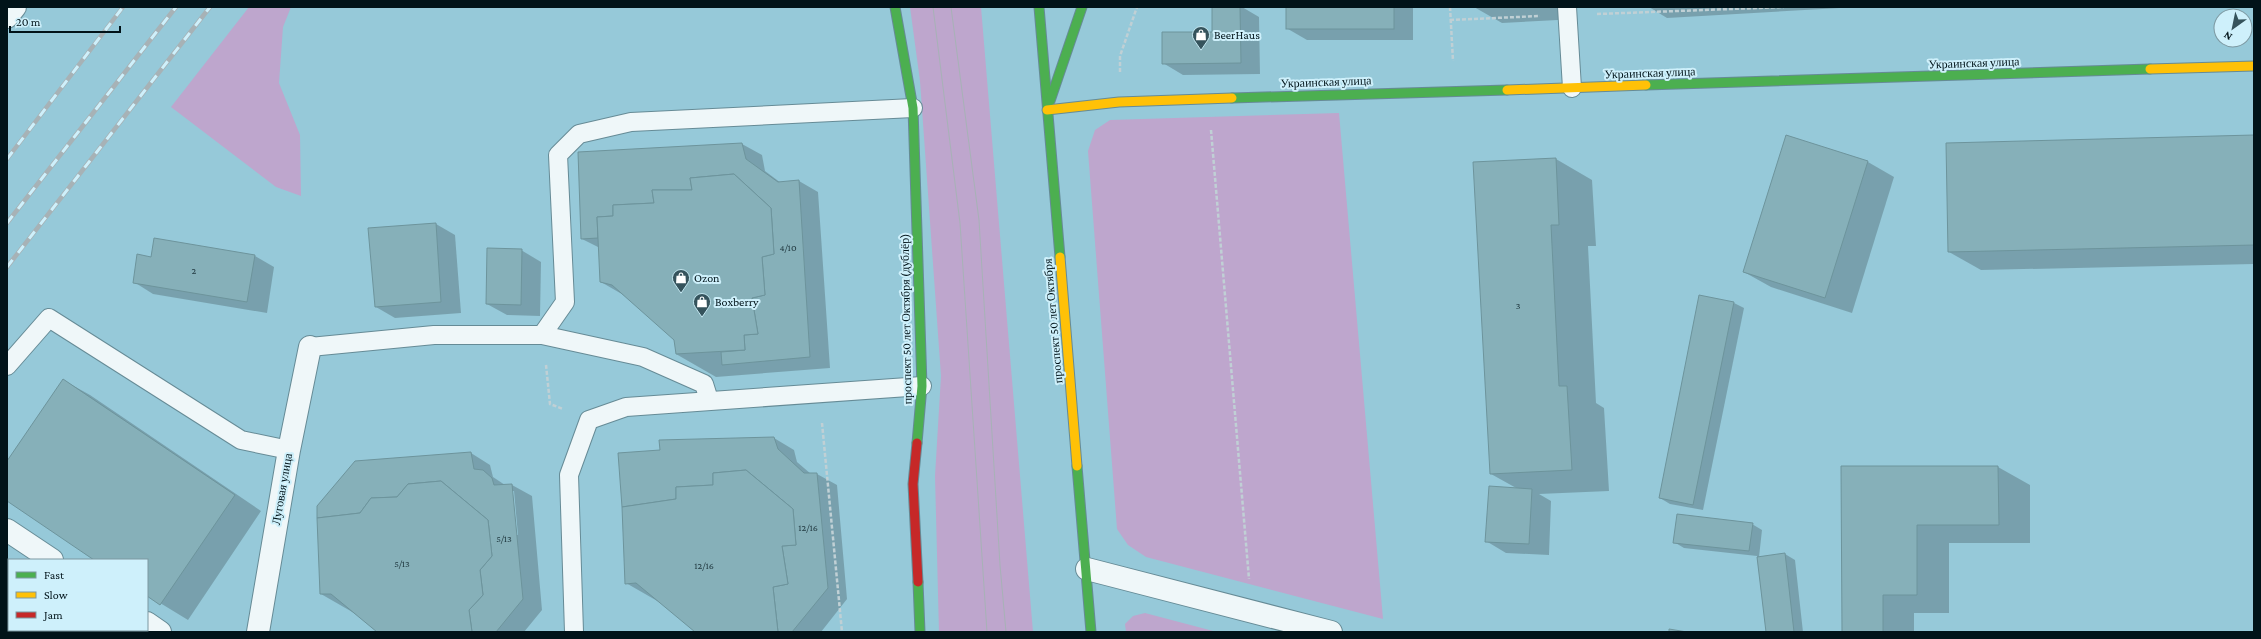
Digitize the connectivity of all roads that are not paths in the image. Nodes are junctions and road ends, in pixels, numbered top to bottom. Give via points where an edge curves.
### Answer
1 (15, 7) edge
2 (895, 7) edge
3 (1039, 7) edge
4 (1082, 7) edge
5 (1567, 11) edge
6 (7, 17) edge
7 (2254, 66) edge
8 (1572, 88) junction
9 (913, 108) junction
10 (1047, 110) junction
11 (542, 335) junction
12 (310, 347) joint
13 (7, 366) edge
14 (922, 386) junction
15 (709, 400) junction
16 (289, 450) junction
17 (7, 530) edge
18 (50, 559) edge
19 (1086, 569) junction
20 (148, 624) edge
21 (160, 632) edge
22 (258, 632) edge
23 (574, 632) edge
24 (920, 632) edge
25 (1091, 632) edge
26 (1331, 632) edge

1 - 6 street
2 - 9 street, проспект 50 лет Октября (дублёр)
3 - 10 street, проспект 50 лет Октября
4 - 10 street
5 - 8 lane
7 - 8 street, Украинская улица
8 - 10 street, Украинская улица via 1119,102
9 - 11 lane via 631,122 579,134 558,155 565,302
9 - 14 street, проспект 50 лет Октября (дублёр)
10 - 19 street, проспект 50 лет Октября
11 - 12 lane via 434,335
11 - 15 lane via 643,357 704,384
12 - 16 street, Луговая улица
13 - 16 lane via 49,318 241,440
14 - 15 lane
14 - 24 street, проспект 50 лет Октября (дублёр) via 913,484
15 - 23 lane via 626,407 589,420 569,474
16 - 22 street, Луговая улица
17 - 18 street
19 - 25 street, проспект 50 лет Октября
19 - 26 street
20 - 21 street

